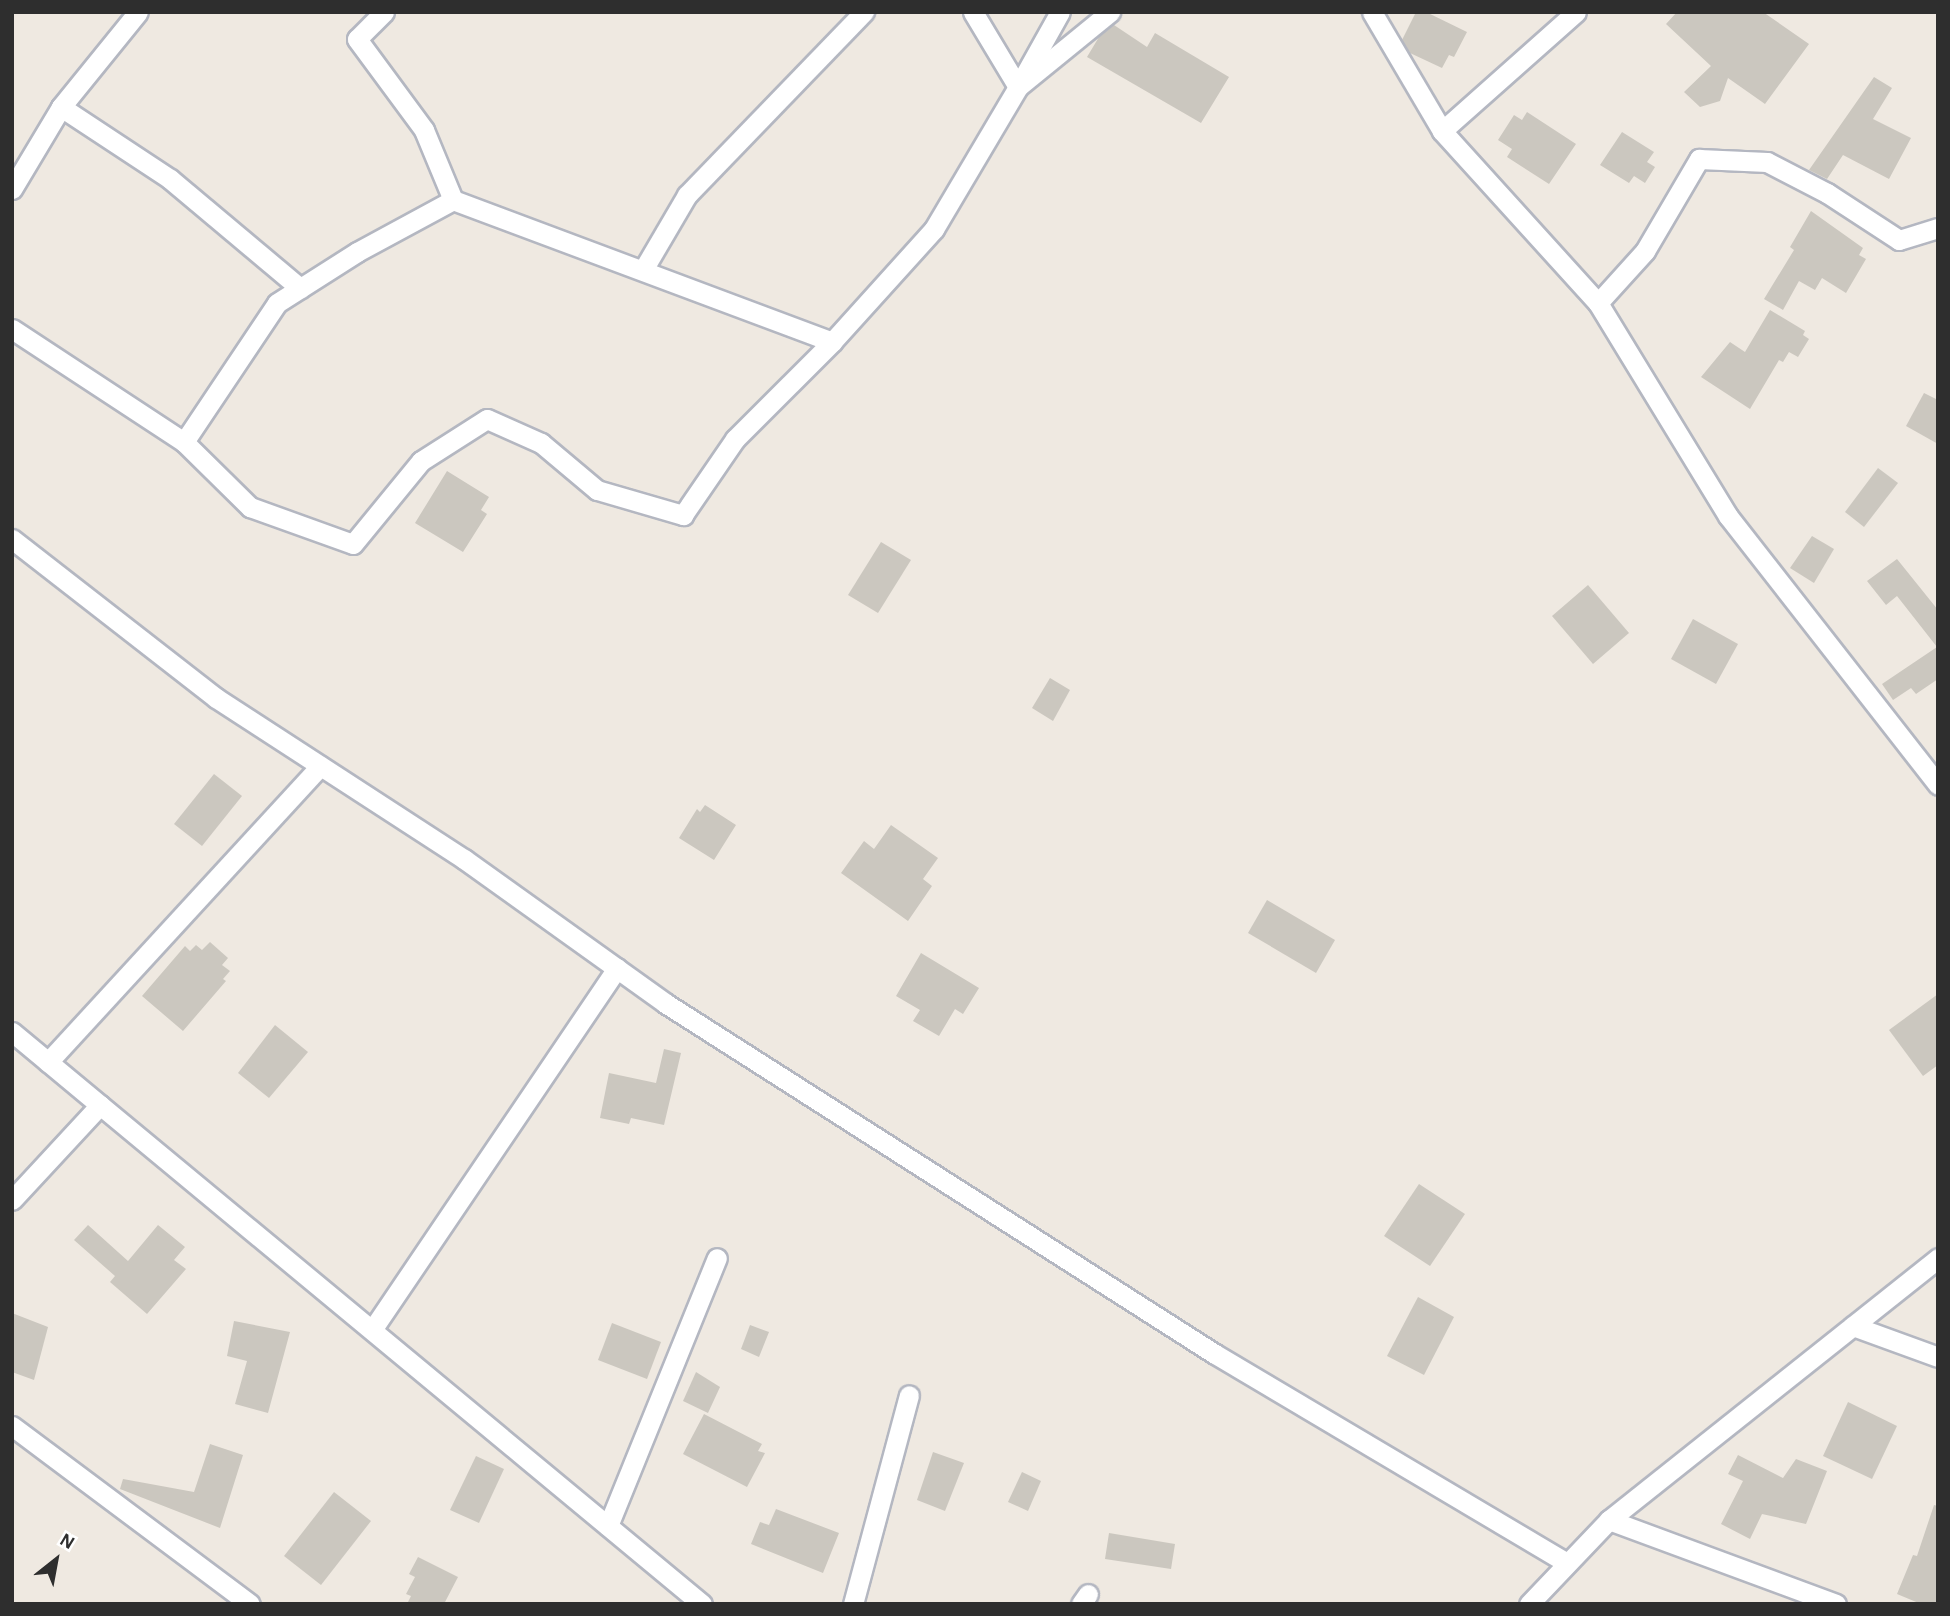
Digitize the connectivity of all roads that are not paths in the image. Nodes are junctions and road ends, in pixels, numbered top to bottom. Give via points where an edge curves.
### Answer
1 (138, 12) edge
2 (384, 12) edge
3 (864, 12) edge
4 (973, 12) edge
5 (1060, 12) edge
6 (1110, 12) edge
7 (1371, 12) edge
8 (1576, 12) edge
9 (1018, 87) junction
10 (61, 107) junction
11 (1442, 131) junction
12 (12, 189) edge
13 (453, 200) junction
14 (1938, 228) edge
15 (643, 270) junction
16 (300, 288) junction
17 (1598, 303) junction
18 (12, 329) edge
19 (832, 342) junction
20 (184, 442) junction
21 (12, 539) edge
22 (320, 766) junction
23 (1938, 785) edge
24 (617, 968) junction
25 (12, 1032) edge
26 (48, 1062) junction
27 (100, 1105) junction
28 (12, 1200) edge
29 (718, 1258) dead end
30 (1938, 1258) edge
31 (1853, 1326) junction
32 (372, 1330) junction
33 (1938, 1357) edge
34 (909, 1395) dead end
35 (12, 1426) edge
36 (1609, 1520) junction
37 (608, 1526) junction
38 (1567, 1563) junction
39 (250, 1604) edge
40 (702, 1604) edge
41 (853, 1604) edge
42 (1529, 1604) edge
43 (1836, 1604) edge

1 - 10 street
2 - 13 street via 356,40 424,130
3 - 15 street via 687,195
4 - 9 street
5 - 9 street
6 - 9 street
7 - 11 street
8 - 11 street
9 - 19 street via 934,229
10 - 12 street
10 - 16 street via 170,179
11 - 17 street
13 - 15 street
13 - 16 street
14 - 17 street via 1899,240 1827,193 1767,162 1699,159 1645,251
15 - 19 street
16 - 20 street via 277,303
17 - 23 street via 1728,516
18 - 20 street
19 - 20 street via 735,439 683,515 597,489 541,443 487,419 421,461 353,544 250,507
21 - 22 street via 216,698
22 - 24 street via 464,859
22 - 26 street
24 - 32 street
24 - 38 street via 1215,1354
25 - 26 street
26 - 27 street
27 - 28 street
27 - 32 street
29 - 37 street
30 - 31 street
31 - 33 street
31 - 36 street
32 - 37 street
34 - 41 street
35 - 39 street
36 - 38 street
36 - 43 street
37 - 40 street
38 - 42 street

